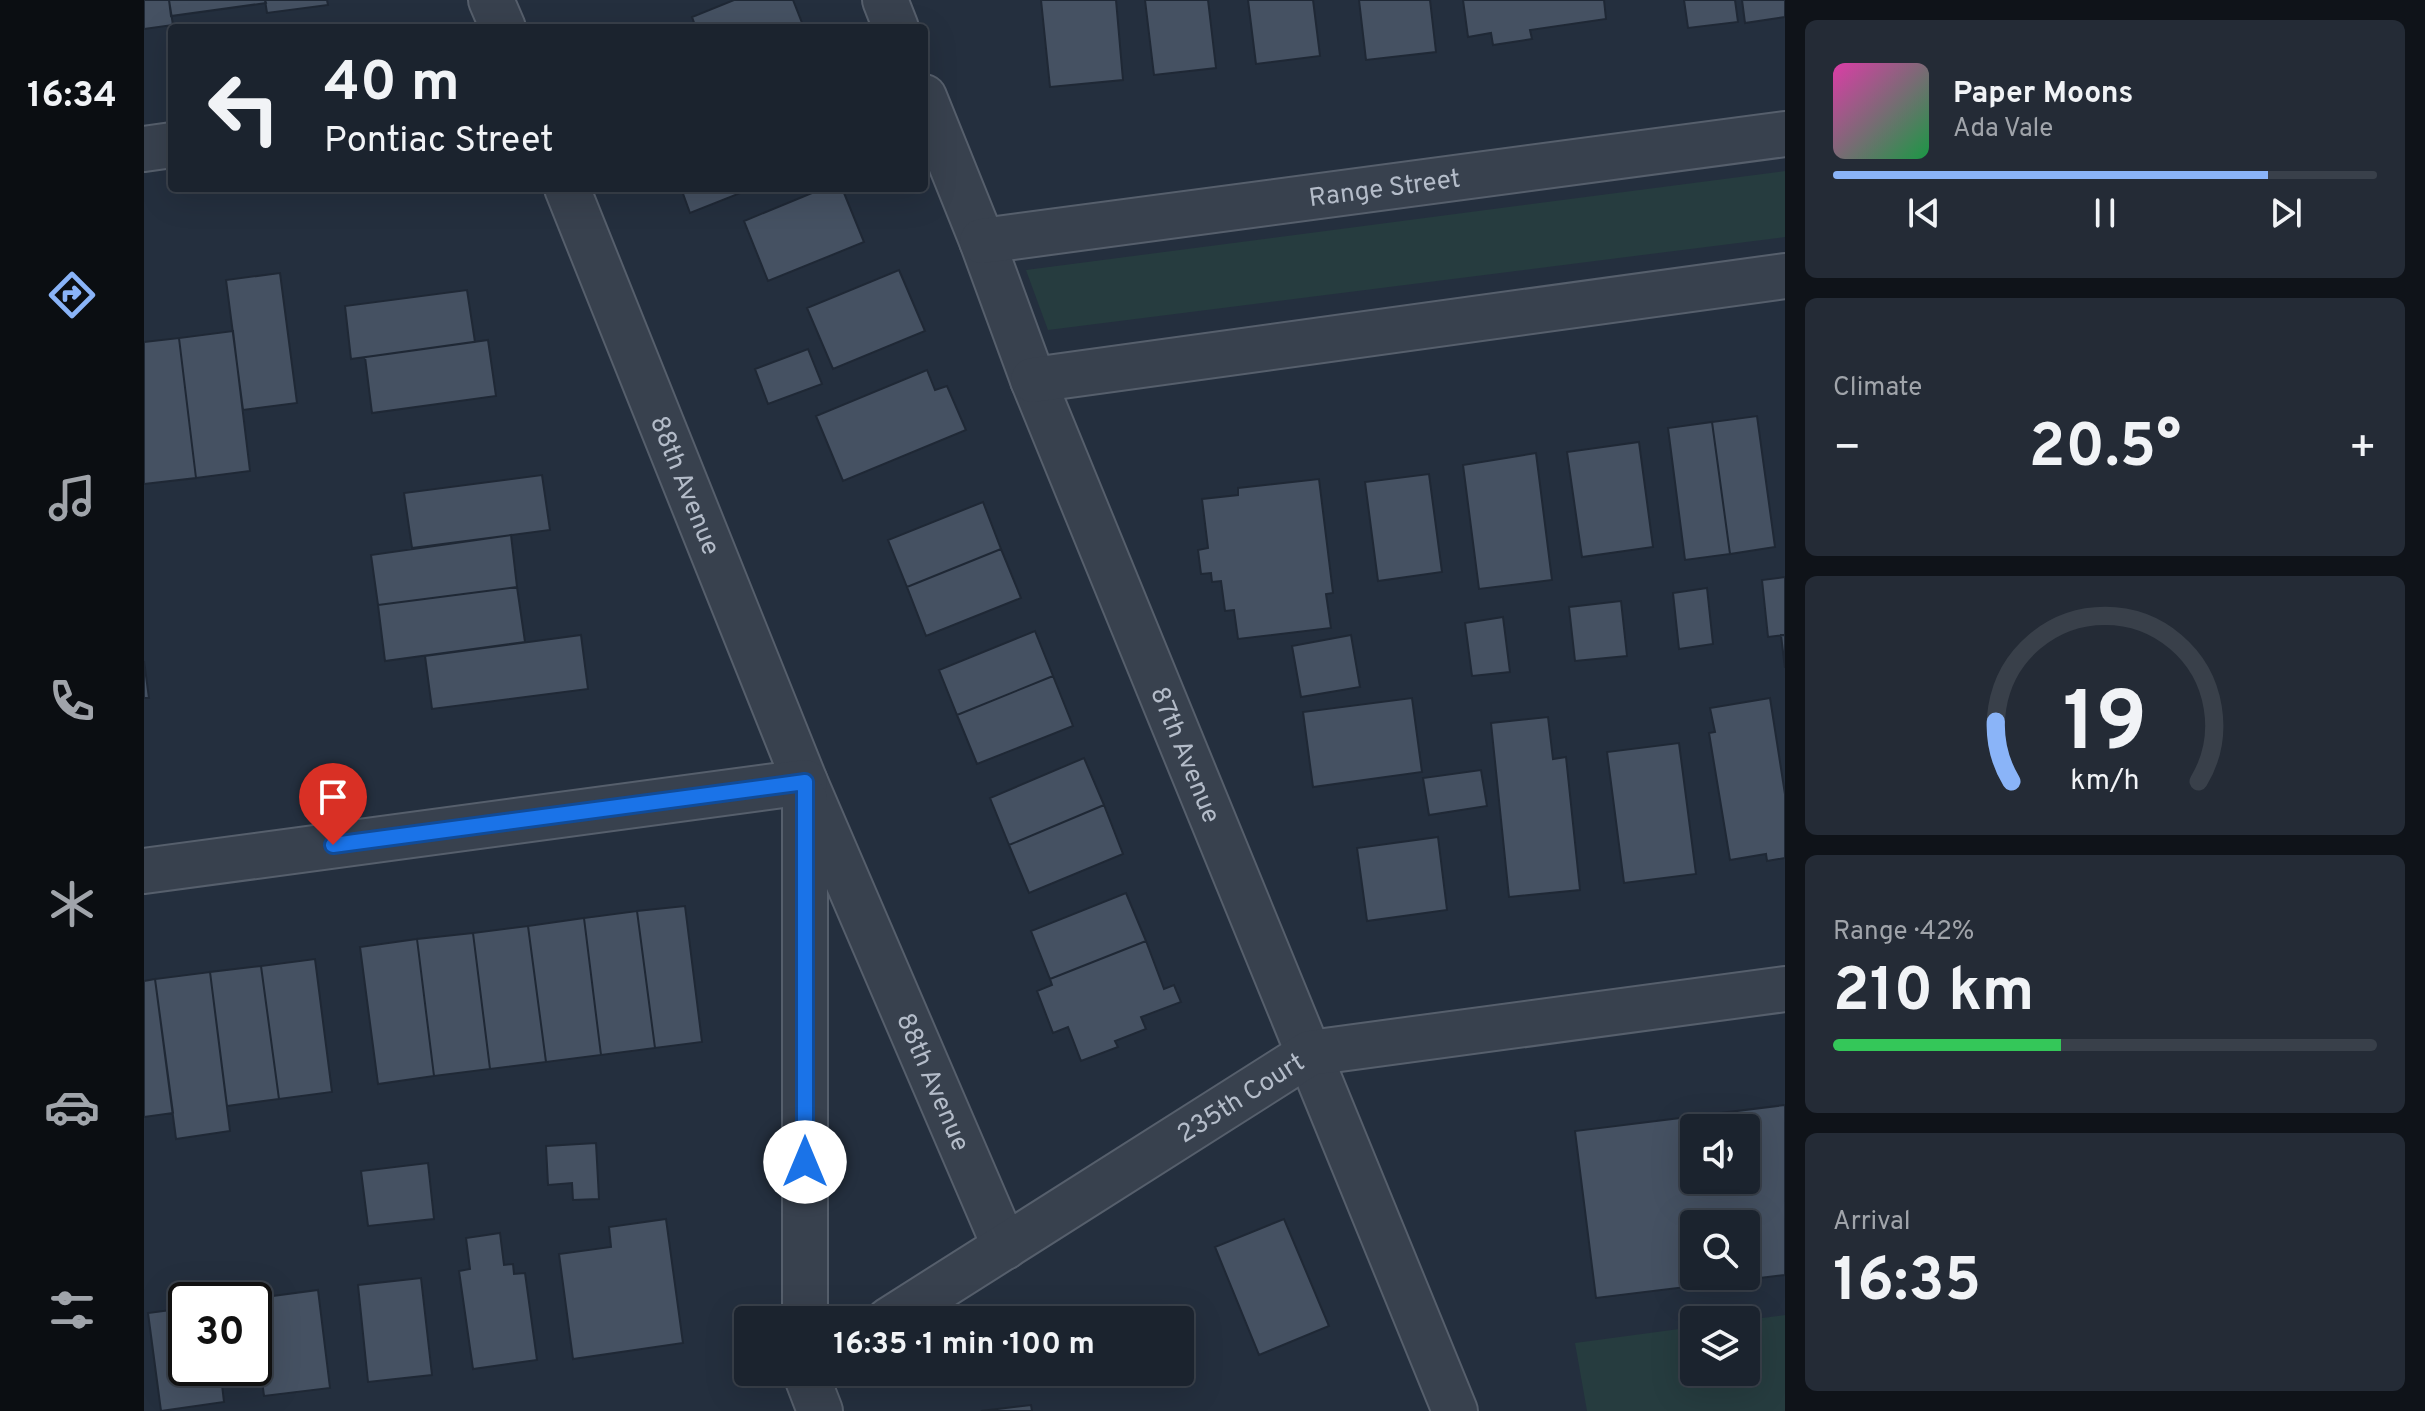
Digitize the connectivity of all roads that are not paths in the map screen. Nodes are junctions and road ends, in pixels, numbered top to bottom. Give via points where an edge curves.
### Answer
1 (491, 0) edge
2 (885, 0) edge
3 (501, 24) edge
4 (894, 24) edge
5 (928, 107) edge
6 (1785, 134) edge
7 (168, 146) edge
8 (144, 149) edge
9 (569, 192) edge
10 (982, 241) junction
11 (1785, 276) edge
12 (1033, 380) junction
13 (805, 782) junction
14 (144, 871) edge
15 (1785, 989) edge
16 (1310, 1053) junction
17 (1005, 1247) junction
18 (805, 1306) edge
19 (911, 1306) edge
20 (810, 1386) edge
21 (820, 1411) edge
22 (1455, 1411) edge

1 - 3 street
2 - 4 street
5 - 10 street, 87th Avenue
6 - 10 street, Range Street
7 - 8 street
9 - 13 street, 88th Avenue
10 - 12 street, 87th Avenue
11 - 12 street
12 - 16 street, 87th Avenue
13 - 14 street
13 - 17 street, 88th Avenue
13 - 18 street, 88th Avenue
15 - 16 street, 235th Court
16 - 17 street, 235th Court
16 - 22 street, 87th Avenue
17 - 19 street, 235th Court
20 - 21 street

